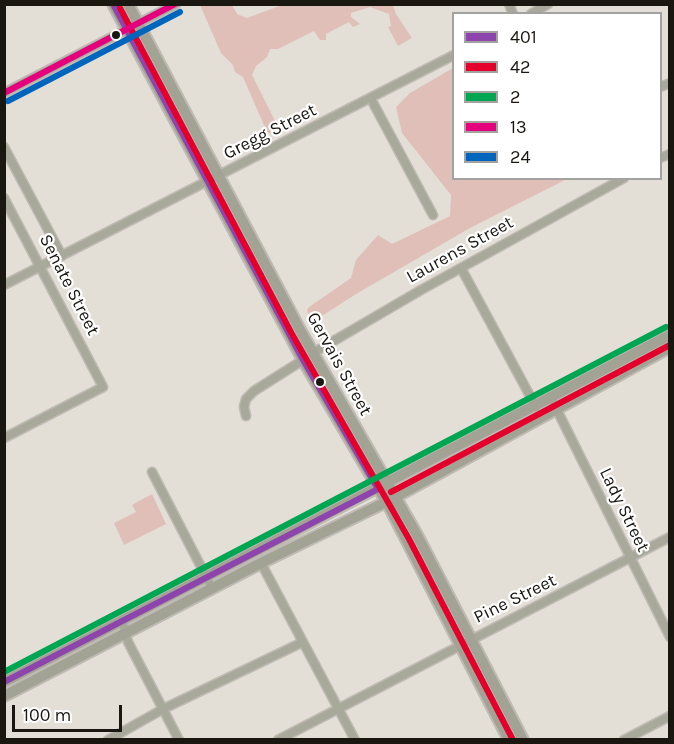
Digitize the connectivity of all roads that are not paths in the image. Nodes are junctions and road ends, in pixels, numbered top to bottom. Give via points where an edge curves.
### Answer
1 (113, 4) edge
2 (128, 4) edge
3 (176, 4) edge
4 (548, 4) edge
5 (534, 12) edge
6 (138, 24) junction
7 (126, 30) junction
8 (452, 56) edge
9 (4, 93) edge
10 (371, 99) junction
11 (4, 147) edge
12 (218, 177) junction
13 (620, 180) edge
14 (207, 182) junction
15 (4, 198) edge
16 (432, 215) dead end
17 (62, 256) junction
18 (41, 266) junction
19 (461, 268) junction
20 (4, 285) edge
21 (669, 335) edge
22 (669, 347) edge
23 (313, 353) junction
24 (303, 360) junction
25 (551, 398) junction
26 (536, 407) junction
27 (556, 410) junction
28 (246, 416) dead end
29 (4, 438) edge
30 (153, 472) dead end
31 (383, 486) junction
32 (391, 498) junction
33 (669, 537) edge
34 (629, 558) junction
35 (261, 563) junction
36 (206, 576) junction
37 (212, 588) junction
38 (122, 620) junction
39 (125, 633) junction
40 (669, 637) edge
41 (466, 640) junction
42 (303, 642) junction
43 (4, 682) edge
44 (4, 696) edge
45 (163, 709) junction
46 (339, 709) junction
47 (669, 716) edge
48 (108, 740) edge
49 (179, 740) edge
50 (278, 740) edge
51 (356, 740) edge
52 (509, 740) edge
53 (523, 740) edge
54 (624, 740) edge

1 - 7 main road, Gervais Street
2 - 6 main road, Gervais Street
3 - 6 street
4 - 5 street
6 - 7 street
6 - 12 main road, Gervais Street
7 - 9 street
7 - 14 main road, Gervais Street
8 - 10 street, Gregg Street
10 - 12 street, Gregg Street
10 - 16 street
11 - 17 street, Senate Street
12 - 14 street, Gregg Street
12 - 23 main road, Gervais Street
13 - 19 street, Laurens Street
14 - 17 street, Gregg Street
14 - 24 main road, Gervais Street
15 - 18 street, Senate Street
17 - 18 street, Gregg Street
18 - 20 street, Gregg Street
18 - 29 street, Senate Street via 103,387
19 - 23 street, Laurens Street
19 - 26 street
21 - 25 main road
22 - 27 main road
23 - 31 main road, Gervais Street
24 - 28 street via 254,391 246,399
24 - 31 main road, Gervais Street
25 - 26 main road
25 - 27 street, Lady Street
26 - 31 main road
27 - 32 main road
27 - 34 street, Lady Street
30 - 36 street
31 - 32 main road, Gervais Street
31 - 36 main road
32 - 35 main road
32 - 41 main road, Gervais Street
33 - 34 street, Pine Street
34 - 40 street, Lady Street
34 - 41 street, Pine Street
35 - 37 main road
35 - 42 street
36 - 37 street
36 - 38 main road
37 - 39 main road
38 - 39 street
38 - 43 main road
39 - 44 main road
39 - 45 street
41 - 46 street, Pine Street
41 - 52 main road, Gervais Street
41 - 53 main road, Gervais Street
42 - 45 street
42 - 46 street
45 - 48 street
45 - 49 street
46 - 50 street, Pine Street
46 - 51 street
47 - 54 street

